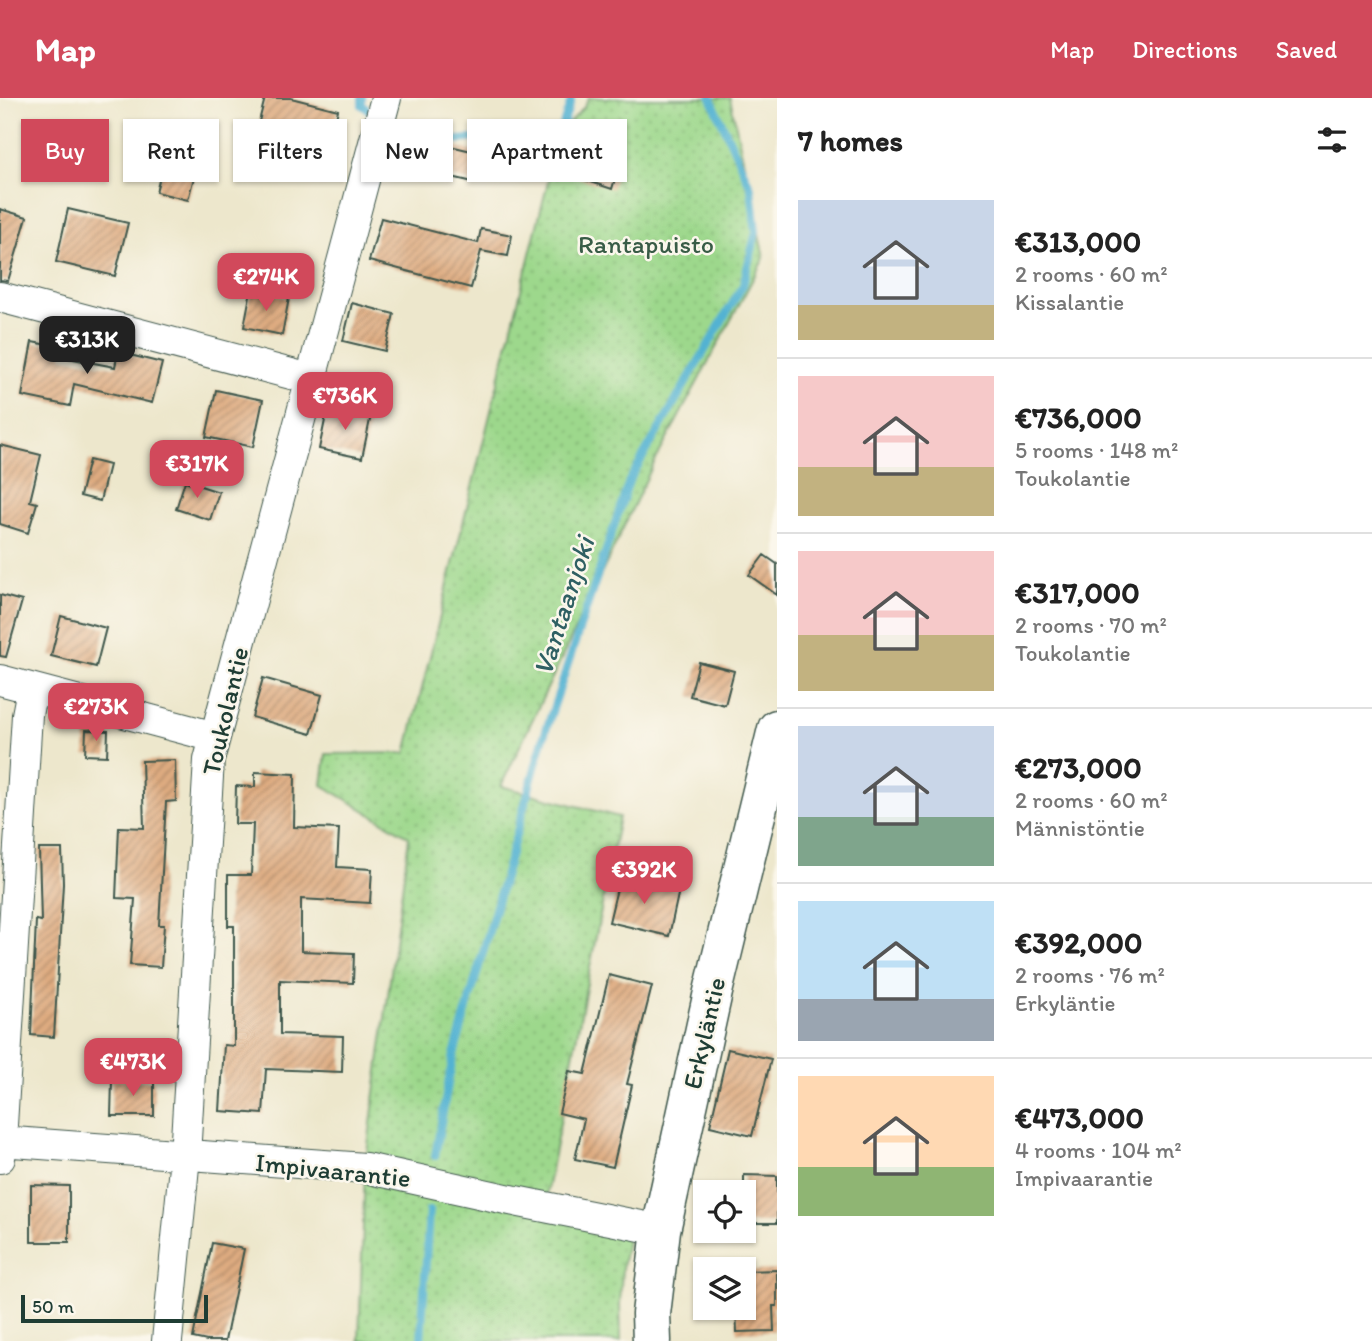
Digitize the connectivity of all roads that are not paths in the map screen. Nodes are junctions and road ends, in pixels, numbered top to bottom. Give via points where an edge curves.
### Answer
1 (386, 98) edge
2 (0, 297) edge
3 (310, 379) junction
4 (0, 680) edge
5 (33, 689) junction
6 (777, 729) edge
7 (215, 737) junction
8 (0, 1147) edge
9 (185, 1156) junction
10 (661, 1230) junction
11 (167, 1341) edge
12 (652, 1341) edge

1 - 3 street, Toukolantie
2 - 3 street
3 - 7 street, Toukolantie
4 - 5 street
5 - 7 street
5 - 8 street via 27,715
6 - 10 street, Erkyläntie
7 - 9 street, Toukolantie via 209,760
8 - 9 street, Impivaarantie
9 - 10 street, Impivaarantie via 365,1168
9 - 11 street, Toukolantie
10 - 12 street, Erkyläntie

